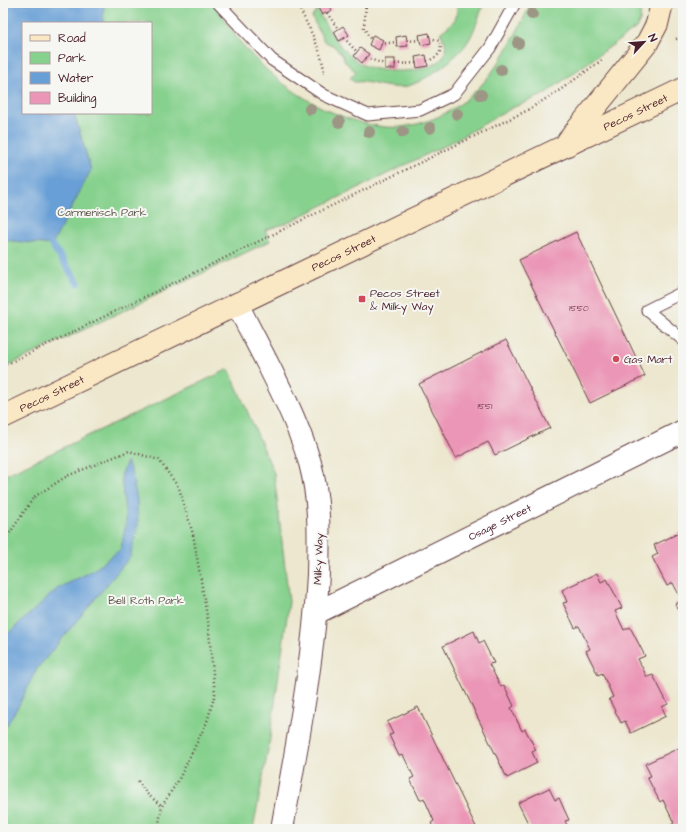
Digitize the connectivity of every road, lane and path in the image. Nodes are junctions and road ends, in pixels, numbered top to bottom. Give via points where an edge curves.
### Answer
1 (218, 3) edge
2 (304, 3) edge
3 (366, 3) edge
4 (515, 3) edge
5 (662, 3) edge
6 (298, 4) edge
7 (327, 12) dead end
8 (338, 29) dead end
9 (344, 38) dead end
10 (430, 38) dead end
11 (371, 40) dead end
12 (420, 40) dead end
13 (407, 41) dead end
14 (396, 42) dead end
15 (381, 44) dead end
16 (356, 52) dead end
17 (366, 58) dead end
18 (603, 59) dead end
19 (427, 61) dead end
20 (417, 63) dead end
21 (385, 64) dead end
22 (395, 64) dead end
23 (683, 89) edge
24 (324, 95) junction
25 (565, 145) junction
26 (683, 292) edge
27 (237, 304) junction
28 (683, 340) edge
29 (3, 366) edge
30 (3, 417) edge
31 (683, 431) edge
32 (3, 543) edge
33 (316, 613) junction
34 (138, 781) dead end
35 (162, 806) junction
36 (158, 829) edge
37 (282, 829) edge

1 - 24 lane via 272,60
2 - 6 path
3 - 11 path via 364,28
4 - 24 lane via 490,48 454,94 420,110 368,115
5 - 25 main road via 658,24 647,43
6 - 24 path via 324,67
7 - 8 path
9 - 16 path
10 - 19 path via 439,41 441,46 435,59
12 - 13 path
14 - 15 path
17 - 21 path
18 - 29 path via 560,90 520,114
20 - 22 path
23 - 25 main road, Pecos Street
25 - 27 main road, Pecos Street
26 - 28 lane via 647,310
27 - 30 main road, Pecos Street
27 - 33 street, Milky Way via 280,388 310,464 318,511
31 - 33 street, Osage Street
32 - 35 path via 34,497 67,476 129,451 159,460 179,488 193,534 208,622 214,694 207,722 179,780
33 - 37 street, Milky Way via 308,680
34 - 35 path via 146,793
35 - 36 path

